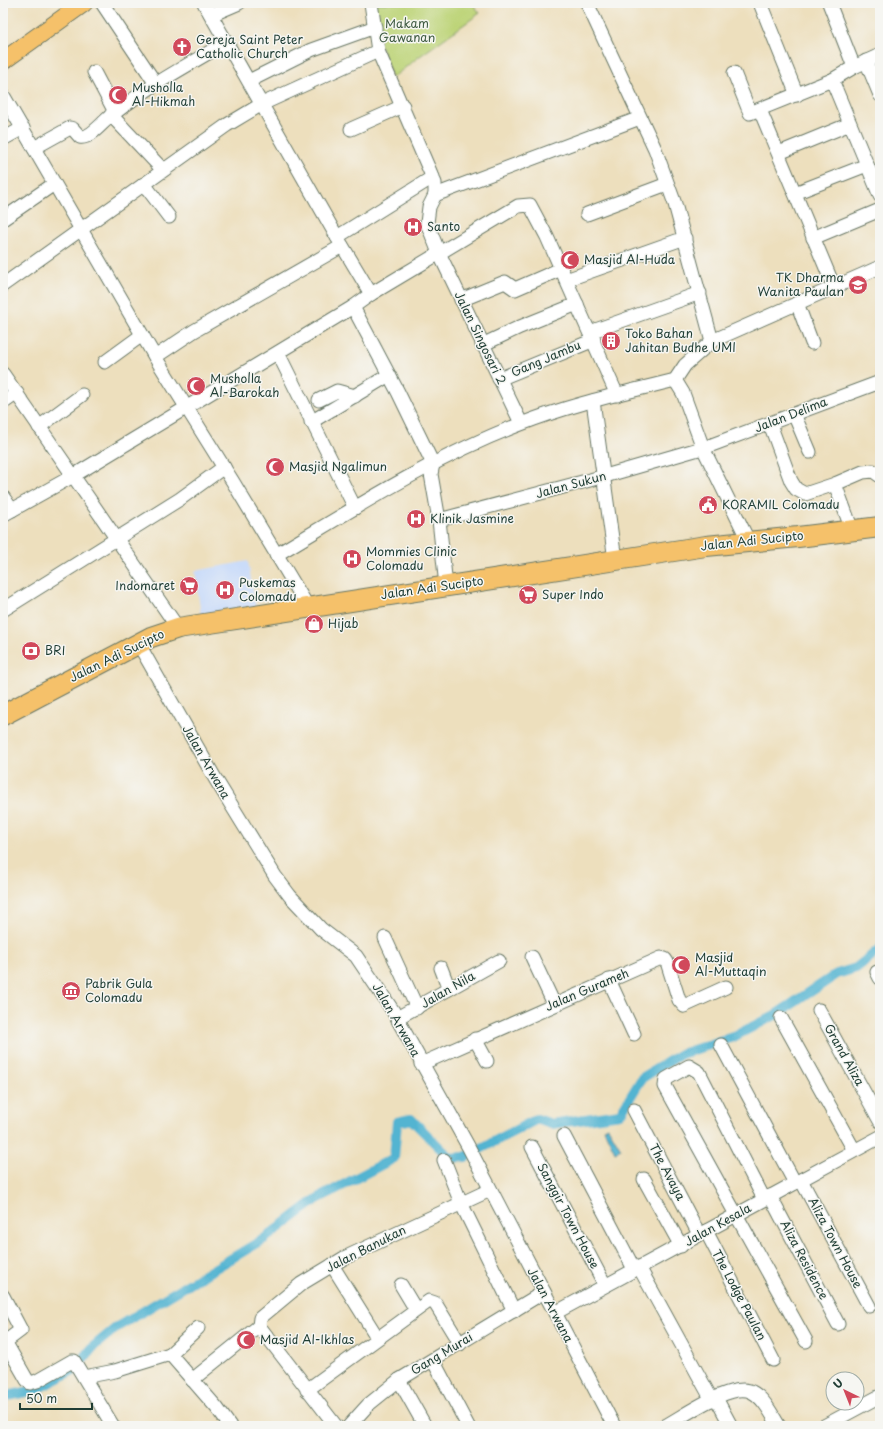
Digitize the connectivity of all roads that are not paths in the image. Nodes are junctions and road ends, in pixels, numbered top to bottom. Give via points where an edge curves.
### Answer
1 (84, 3) edge
2 (102, 3) edge
3 (204, 3) edge
4 (239, 3) edge
5 (371, 3) edge
6 (587, 3) edge
7 (760, 3) edge
8 (828, 3) edge
9 (211, 15) junction
10 (375, 27) junction
11 (226, 42) junction
12 (378, 51) junction
13 (880, 56) edge
14 (3, 61) edge
15 (860, 64) junction
16 (94, 72) dead end
17 (734, 73) dead end
18 (832, 80) junction
19 (249, 81) junction
20 (156, 84) junction
21 (880, 94) edge
22 (3, 95) edge
23 (796, 95) junction
24 (262, 104) junction
25 (403, 106) junction
26 (755, 112) junction
27 (113, 114) junction
28 (640, 118) junction
29 (850, 124) junction
30 (23, 128) junction
31 (351, 128) dead end
32 (3, 139) edge
33 (34, 148) junction
34 (779, 153) junction
35 (867, 165) junction
36 (163, 170) junction
37 (433, 177) junction
38 (54, 184) junction
39 (144, 184) junction
40 (667, 184) junction
41 (796, 193) junction
42 (435, 195) junction
43 (880, 196) edge
44 (880, 210) edge
45 (587, 214) dead end
46 (169, 217) dead end
47 (3, 219) edge
48 (81, 230) junction
49 (685, 238) junction
50 (813, 238) junction
51 (340, 241) junction
52 (438, 253) junction
53 (880, 267) edge
54 (564, 274) junction
55 (3, 285) edge
56 (834, 287) junction
57 (700, 293) junction
58 (371, 294) junction
59 (461, 300) junction
60 (797, 303) junction
61 (577, 304) junction
62 (353, 307) junction
63 (142, 335) junction
64 (592, 336) junction
65 (712, 341) junction
66 (812, 343) dead end
67 (482, 345) junction
68 (278, 353) junction
69 (155, 357) junction
70 (105, 362) dead end
71 (3, 374) edge
72 (389, 375) junction
73 (499, 379) junction
74 (675, 380) junction
75 (880, 382) edge
76 (17, 393) junction
77 (82, 395) dead end
78 (617, 395) junction
79 (355, 396) junction
80 (319, 400) dead end
81 (593, 401) junction
82 (3, 403) edge
83 (187, 406) junction
84 (794, 414) junction
85 (311, 422) junction
86 (521, 423) junction
87 (770, 424) junction
88 (39, 427) junction
89 (703, 448) junction
90 (810, 452) dead end
91 (433, 464) junction
92 (224, 468) junction
93 (73, 476) junction
94 (605, 476) junction
95 (880, 476) edge
96 (835, 484) junction
97 (3, 497) edge
98 (355, 508) junction
99 (8, 512) edge
100 (439, 520) junction
101 (880, 527) edge
102 (852, 530) junction
103 (118, 538) junction
104 (749, 542) junction
105 (276, 555) junction
106 (616, 560) junction
107 (446, 586) junction
108 (308, 607) junction
109 (3, 610) edge
110 (178, 628) junction
111 (138, 644) junction
112 (3, 715) edge
113 (385, 938) dead end
114 (532, 957) dead end
115 (499, 961) dead end
116 (441, 968) dead end
117 (609, 980) junction
118 (726, 987) dead end
119 (449, 989) junction
120 (554, 1004) junction
121 (417, 1008) junction
122 (819, 1010) dead end
123 (397, 1018) junction
124 (781, 1018) dead end
125 (634, 1034) dead end
126 (475, 1039) junction
127 (720, 1045) dead end
128 (487, 1061) dead end
129 (421, 1064) junction
130 (634, 1110) dead end
131 (880, 1121) edge
132 (564, 1136) dead end
133 (880, 1137) edge
134 (532, 1147) dead end
135 (854, 1150) junction
136 (444, 1160) dead end
137 (644, 1179) dead end
138 (798, 1181) junction
139 (490, 1190) junction
140 (767, 1198) junction
141 (461, 1203) junction
142 (736, 1214) junction
143 (702, 1233) junction
144 (681, 1246) junction
145 (332, 1265) junction
146 (637, 1268) junction
147 (401, 1284) dead end
148 (605, 1285) junction
149 (544, 1292) junction
150 (3, 1296) edge
151 (869, 1306) dead end
152 (416, 1310) junction
153 (514, 1311) junction
154 (555, 1313) junction
155 (838, 1324) dead end
156 (259, 1326) junction
157 (198, 1328) dead end
158 (377, 1337) junction
159 (4, 1340) edge
160 (806, 1341) dead end
161 (460, 1344) junction
162 (170, 1354) junction
163 (773, 1360) dead end
164 (435, 1364) dead end
165 (83, 1375) junction
166 (192, 1380) junction
167 (399, 1380) junction
168 (307, 1390) junction
169 (880, 1396) edge
170 (714, 1399) junction
171 (674, 1424) edge
172 (113, 1426) edge
173 (230, 1426) edge
174 (336, 1426) edge
175 (349, 1426) edge
176 (424, 1426) edge
177 (468, 1426) edge
178 (614, 1426) edge
179 (731, 1426) edge
180 (779, 1426) edge
181 (824, 1426) edge

1 - 14 main road
2 - 20 street
3 - 9 street
4 - 9 street
5 - 10 street
6 - 28 street
7 - 23 street
8 - 15 street
9 - 11 street
10 - 12 street
10 - 19 street via 311,50
11 - 19 street
11 - 20 street
12 - 24 street
12 - 25 street
13 - 15 street
15 - 18 street
15 - 21 street
16 - 27 street
17 - 26 street
18 - 23 street
18 - 29 street
19 - 24 street
20 - 27 street
22 - 30 street
23 - 26 street
24 - 36 street
24 - 51 street
25 - 31 street
25 - 37 street
26 - 34 street
27 - 33 street via 87,136 80,137 73,128 70,128
27 - 36 street
28 - 40 street via 655,149
28 - 42 street
29 - 34 street
29 - 35 street
30 - 32 street
30 - 33 street
33 - 38 street
34 - 41 street
35 - 41 street
35 - 43 street
36 - 39 street
37 - 42 street
37 - 51 street
38 - 47 street
38 - 48 street
39 - 46 street
39 - 48 street
40 - 45 street
40 - 49 street
41 - 50 street
42 - 52 street, Jalan Singosari 2 via 429,207 427,223
44 - 50 street
48 - 55 street
48 - 63 street
49 - 54 street
49 - 57 street
50 - 56 street
51 - 58 street
51 - 69 street
52 - 54 street via 518,206 526,204 532,206
52 - 58 street
52 - 59 street, Jalan Singosari 2
53 - 56 street
54 - 59 street via 515,289 505,282
54 - 61 street
56 - 60 street
57 - 64 street, Gang Jambu
57 - 65 street
58 - 62 street
59 - 67 street, Jalan Singosari 2
60 - 65 street
60 - 66 street
61 - 64 street
61 - 67 street
62 - 68 street
62 - 72 street
63 - 69 street
63 - 70 street
64 - 73 street, Gang Jambu
64 - 78 street
65 - 74 street via 685,365
67 - 73 street, Jalan Singosari 2
68 - 83 street
68 - 85 street
69 - 83 street
71 - 76 street
72 - 79 street
72 - 91 street
73 - 86 street, Jalan Singosari 2
74 - 78 street
74 - 89 street via 683,393
75 - 84 street, Jalan Delima
76 - 82 street
76 - 88 street
77 - 88 street
78 - 81 street
79 - 80 street via 337,390
79 - 85 street
81 - 86 street
81 - 94 street
83 - 92 street
83 - 93 street
84 - 87 street, Jalan Delima
84 - 90 street
85 - 98 street
86 - 91 street
87 - 89 street, Jalan Delima
87 - 96 street via 796,489 805,494
88 - 93 street
89 - 94 street, Jalan Sukun
89 - 104 street
91 - 98 street
91 - 100 street via 431,474
92 - 103 street
92 - 105 street
93 - 99 street
93 - 103 street
94 - 100 street, Jalan Sukun
94 - 106 street
95 - 96 street via 872,471 863,472
96 - 102 street
97 - 99 street
98 - 105 street
100 - 107 street
101 - 102 highway, Jalan Adi Sucipto
102 - 104 highway, Jalan Adi Sucipto
103 - 109 street
103 - 110 street
104 - 106 highway, Jalan Adi Sucipto
105 - 108 street
106 - 107 highway, Jalan Adi Sucipto
107 - 108 highway, Jalan Adi Sucipto
108 - 110 highway, Jalan Adi Sucipto
110 - 111 highway, Jalan Adi Sucipto
111 - 112 highway, Jalan Adi Sucipto
111 - 123 street, Jalan Arwana via 275,876 321,929 356,956
113 - 121 street
114 - 120 street
115 - 119 street, Jalan Nila
116 - 119 street
117 - 118 street, Jalan Gurameh via 662,958 667,962 679,1000 684,1006
117 - 120 street, Jalan Gurameh
117 - 125 street
119 - 121 street, Jalan Nila
120 - 126 street, Jalan Gurameh
121 - 123 street, Jalan Nila
122 - 131 street, Grand Aliza
123 - 129 street, Jalan Arwana
124 - 135 street
126 - 128 street
126 - 129 street, Jalan Gurameh
127 - 138 street, Aliza Town House
129 - 139 street, Jalan Arwana
130 - 143 street, The Avaya
132 - 146 street
133 - 135 street, Jalan Kesala
134 - 148 street, Sanggir Town House
135 - 138 street, Jalan Kesala
136 - 141 street
137 - 144 street
138 - 140 street, Jalan Kesala
138 - 151 street, Aliza Town House
139 - 141 street, Jalan Banukan
139 - 149 street, Jalan Arwana
140 - 142 street, Jalan Kesala
140 - 142 street, Aliza Residence via 699,1072 689,1066 669,1076 664,1082 665,1086
140 - 155 street, Aliza Residence
141 - 145 street, Jalan Banukan
141 - 153 street
142 - 143 street, Jalan Kesala
142 - 160 street
143 - 144 street, Jalan Kesala
143 - 163 street, The Lodge Paulan
144 - 146 street, Jalan Kesala
145 - 156 street, Jalan Banukan via 301,1284 260,1318
145 - 158 street
146 - 148 street, Jalan Kesala
146 - 170 street
147 - 152 street
148 - 154 street, Jalan Kesala
149 - 153 street, Gang Murai
149 - 154 street, Jalan Arwana
150 - 159 street via 21,1330
152 - 158 street
152 - 161 street via 429,1301 435,1302
153 - 161 street, Gang Murai
154 - 178 street, Jalan Arwana
156 - 166 street, Jalan Banukan
156 - 168 street
157 - 162 street
158 - 168 street
159 - 165 street via 30,1383 72,1361
161 - 167 street, Gang Murai
162 - 165 street via 115,1371
162 - 166 street
164 - 177 street
165 - 172 street
166 - 173 street
167 - 175 street, Gang Murai via 368,1405
167 - 176 street
168 - 174 street
169 - 181 street
170 - 171 street
170 - 179 street
170 - 180 street via 737,1390 754,1393

